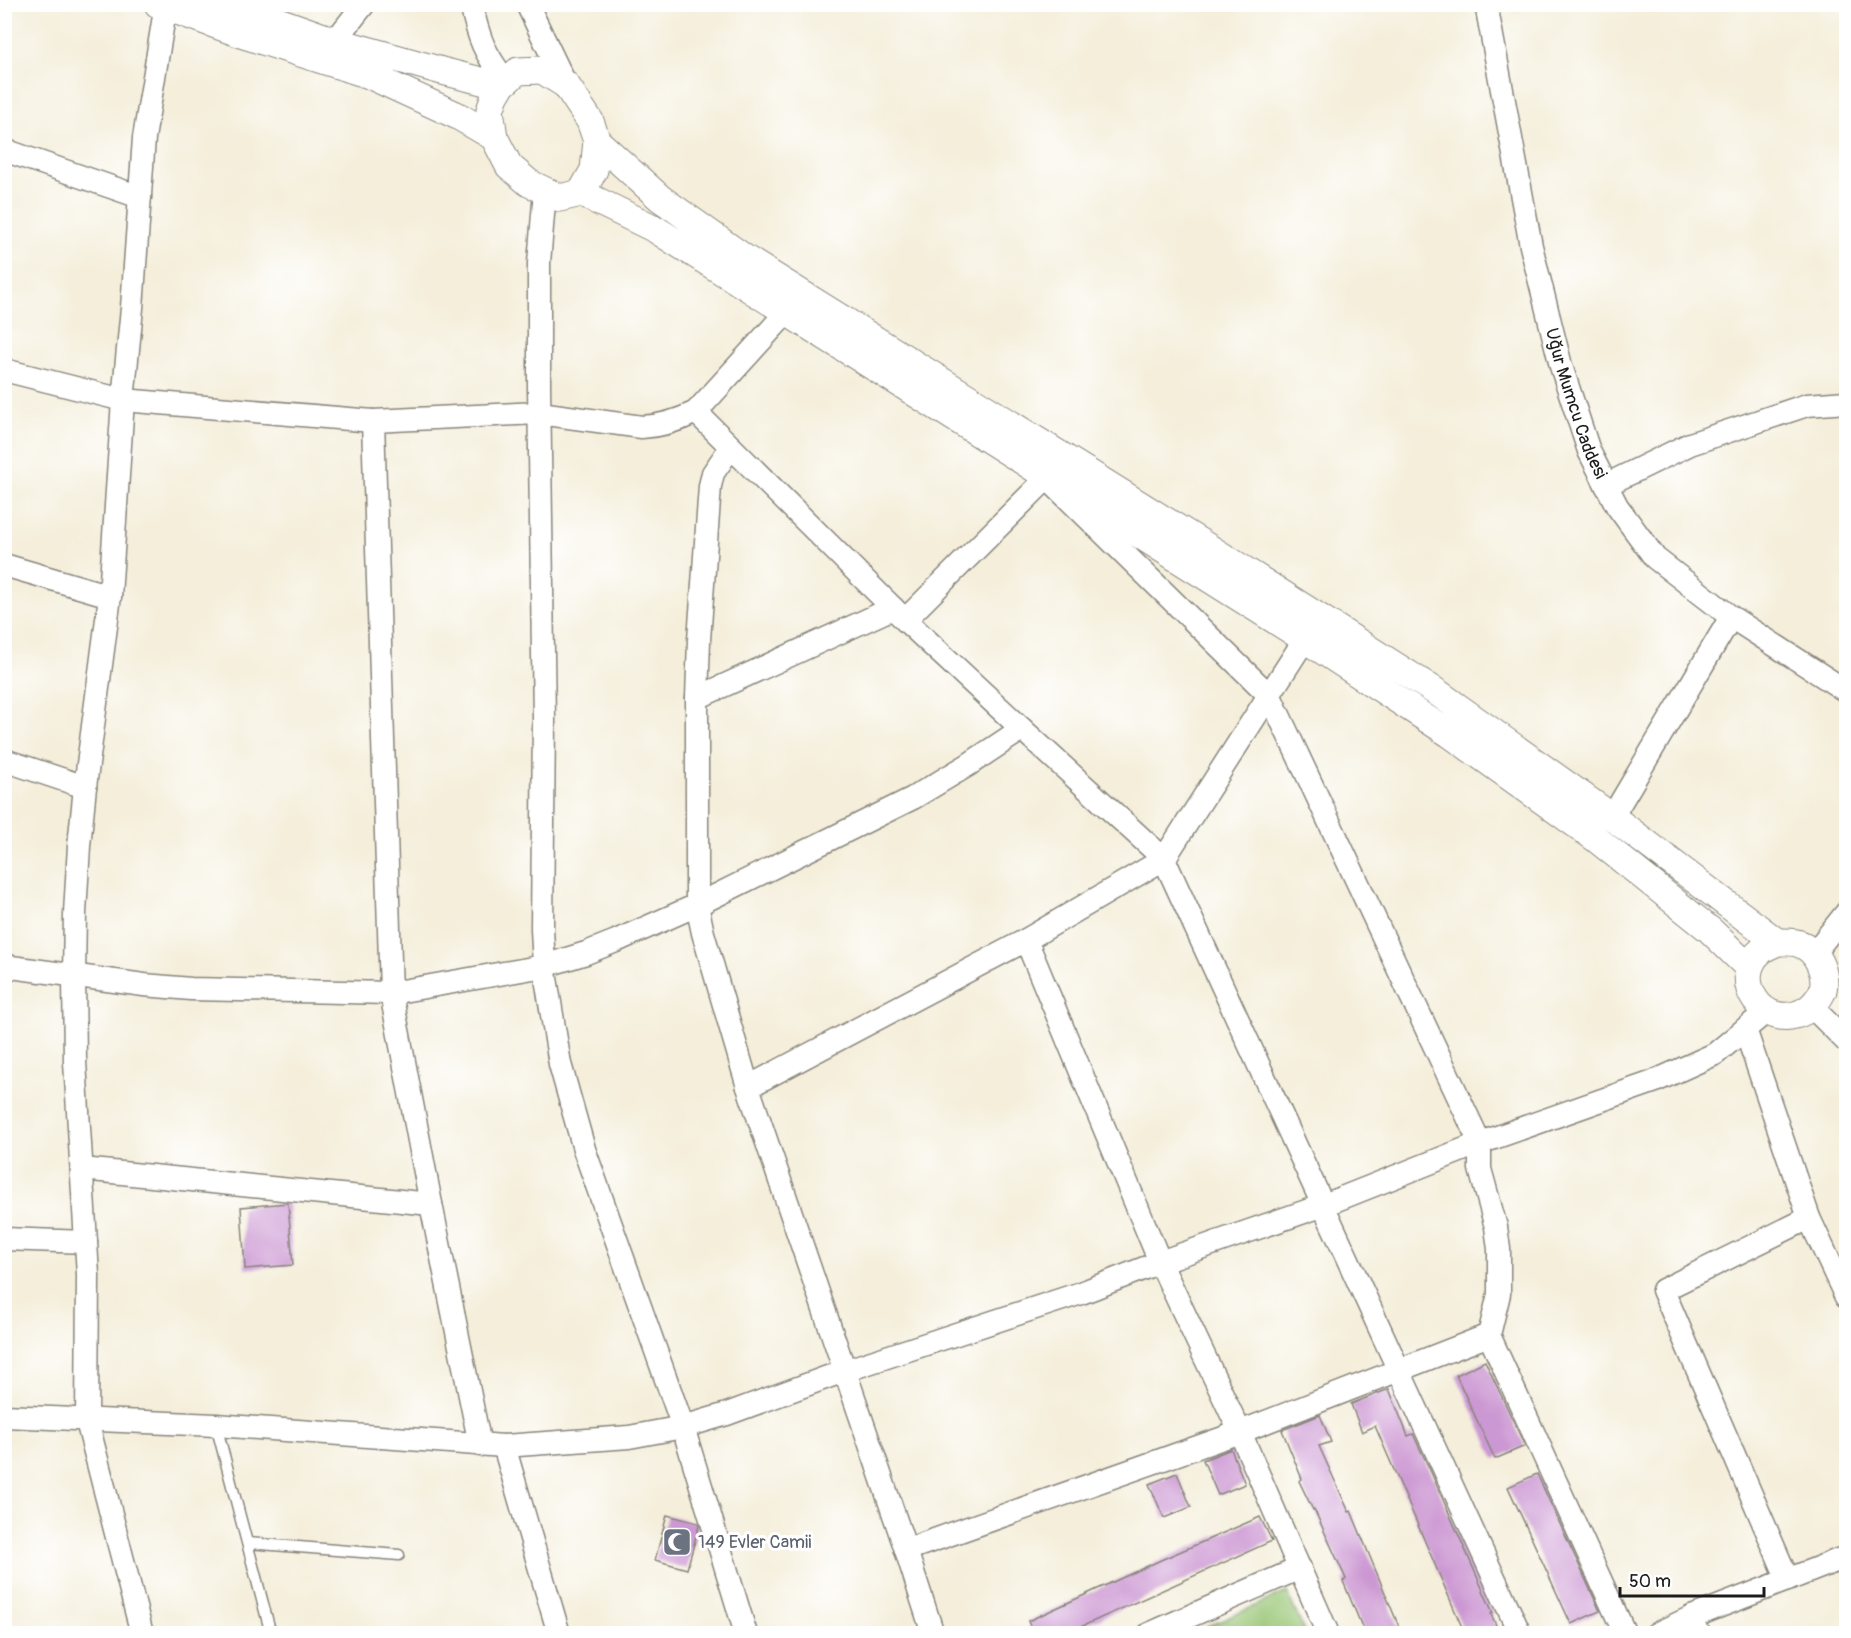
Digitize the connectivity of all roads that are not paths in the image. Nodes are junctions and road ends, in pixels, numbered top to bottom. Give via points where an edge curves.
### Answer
1 (230, 4) edge
2 (364, 4) edge
3 (471, 4) edge
4 (527, 4) edge
5 (1486, 4) edge
6 (163, 5) edge
7 (335, 41) junction
8 (504, 84) junction
9 (566, 85) junction
10 (494, 136) junction
11 (597, 141) junction
12 (4, 150) edge
13 (545, 190) junction
14 (581, 193) junction
15 (140, 197) junction
16 (787, 312) junction
17 (4, 370) edge
18 (1846, 396) edge
19 (123, 400) junction
20 (696, 412) junction
21 (539, 413) junction
22 (373, 421) junction
23 (731, 447) junction
24 (1047, 478) junction
25 (1606, 485) junction
26 (4, 565) edge
27 (110, 596) junction
28 (899, 614) junction
29 (1731, 617) junction
30 (1305, 639) junction
31 (1846, 691) edge
32 (1270, 696) junction
33 (697, 698) junction
34 (1022, 729) junction
35 (4, 760) edge
36 (85, 787) junction
37 (1612, 817) junction
38 (1164, 859) junction
39 (697, 905) junction
40 (1846, 913) edge
41 (1026, 940) junction
42 (1777, 942) junction
43 (1814, 953) junction
44 (4, 966) edge
45 (544, 966) junction
46 (1749, 968) junction
47 (74, 976) junction
48 (391, 993) junction
49 (1812, 1007) junction
50 (1767, 1011) junction
51 (1745, 1029) junction
52 (1846, 1041) edge
53 (748, 1087) junction
54 (1480, 1143) junction
55 (82, 1170) junction
56 (431, 1204) junction
57 (1324, 1205) junction
58 (1809, 1218) junction
59 (4, 1239) edge
60 (86, 1242) junction
61 (1160, 1262) junction
62 (1846, 1297) edge
63 (1489, 1335) junction
64 (844, 1371) junction
65 (1398, 1371) junction
66 (4, 1416) edge
67 (87, 1421) junction
68 (216, 1425) junction
69 (683, 1427) junction
70 (1240, 1432) junction
71 (480, 1445) junction
72 (504, 1446) junction
73 (248, 1543) junction
74 (906, 1550) junction
75 (399, 1555) dead end
76 (1846, 1557) edge
77 (1300, 1568) junction
78 (1788, 1580) junction
79 (1196, 1625) edge
80 (1695, 1625) edge
81 (142, 1634) edge
82 (271, 1634) edge
83 (559, 1634) edge
84 (746, 1634) edge
85 (933, 1634) edge
86 (1149, 1634) edge
87 (1328, 1634) edge
88 (1520, 1634) edge
89 (1625, 1634) edge
90 (1656, 1634) edge

1 - 7 street
2 - 7 street
3 - 8 street via 483,47
4 - 9 street
5 - 25 street, Uğur Mumcu Caddesi via 1531,246 1561,366 1589,451
6 - 10 street via 369,75
6 - 15 street via 144,138
7 - 8 street
8 - 9 street via 518,71 542,70
8 - 10 street via 490,110
9 - 11 street via 590,121
10 - 13 street via 509,166 529,183
11 - 14 street via 594,170
11 - 37 street via 660,198 746,259 1438,693
12 - 15 street
13 - 14 street via 560,198
13 - 21 street via 540,263
14 - 16 street via 654,229
15 - 19 street
16 - 20 street
16 - 24 street
17 - 19 street
18 - 25 street via 1690,444
19 - 22 street
19 - 27 street
20 - 21 street via 677,421 642,427
20 - 23 street
21 - 22 street
21 - 45 street
22 - 48 street
23 - 28 street
23 - 33 street via 713,473 710,486
24 - 28 street
24 - 30 street
24 - 32 street
25 - 29 street, Uğur Mumcu Caddesi via 1654,558
26 - 27 street
27 - 36 street
28 - 33 street
28 - 34 street
29 - 31 street, Uğur Mumcu Caddesi
29 - 37 street
30 - 32 street
30 - 46 street via 1595,838 1710,930
32 - 38 street
32 - 54 street
33 - 39 street
34 - 38 street
34 - 39 street via 913,798
35 - 36 street
36 - 47 street
37 - 42 street
38 - 41 street
38 - 57 street
39 - 45 street via 586,953
39 - 53 street
40 - 43 street
41 - 53 street
41 - 61 street
42 - 43 street via 1797,943
42 - 46 street via 1760,951
43 - 49 street via 1823,971 1822,990
44 - 47 street
45 - 48 street
45 - 69 street via 560,1064 584,1149
46 - 50 street via 1749,988 1758,1005
47 - 48 street via 191,989
47 - 55 street
48 - 56 street
49 - 50 street via 1795,1017 1775,1016
49 - 52 street
50 - 51 street
51 - 54 street via 1715,1054 1653,1082
51 - 58 street
53 - 64 street
54 - 57 street
54 - 63 street via 1480,1169 1499,1250 1499,1294
55 - 56 street
55 - 60 street
56 - 71 street
57 - 61 street
57 - 65 street
58 - 62 street
58 - 78 street via 1663,1290
59 - 60 street
60 - 67 street
61 - 64 street via 1081,1293
61 - 70 street
63 - 65 street
63 - 89 street
64 - 69 street
64 - 74 street
65 - 70 street
65 - 88 street
66 - 67 street
67 - 68 street
67 - 81 street
68 - 71 street
68 - 73 lane
69 - 72 street via 628,1437
69 - 84 street
70 - 74 street
70 - 77 street
71 - 72 street
72 - 83 street
73 - 75 lane
73 - 82 lane
74 - 85 street
76 - 78 street
77 - 79 street
77 - 87 street
78 - 80 street
79 - 86 street
80 - 90 street

